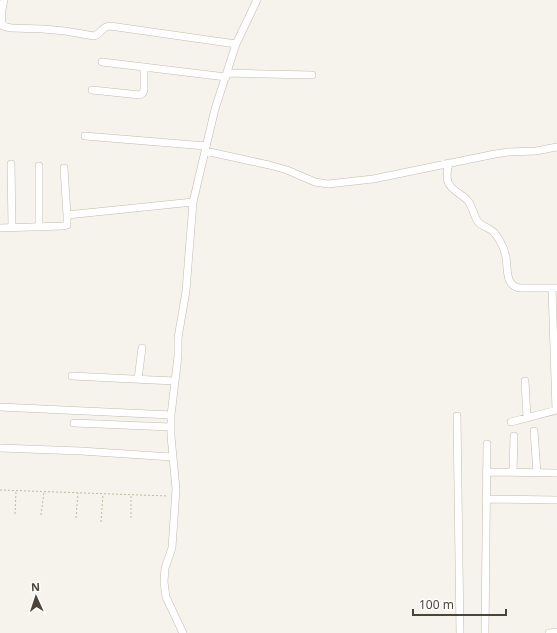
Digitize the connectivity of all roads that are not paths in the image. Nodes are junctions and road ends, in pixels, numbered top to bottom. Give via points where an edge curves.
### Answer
1 (4, 0) edge
2 (257, 0) edge
3 (236, 44) junction
4 (102, 62) dead end
5 (144, 67) junction
6 (227, 75) junction
7 (312, 75) dead end
8 (92, 90) dead end
9 (85, 136) dead end
10 (557, 147) edge
11 (206, 148) junction
12 (448, 163) junction
13 (11, 164) dead end
14 (39, 166) dead end
15 (64, 168) dead end
16 (193, 202) junction
17 (67, 215) junction
18 (12, 227) junction
19 (39, 227) junction
20 (0, 228) edge
21 (554, 288) edge
22 (142, 348) dead end
23 (72, 376) dead end
24 (138, 379) junction
25 (174, 381) junction
26 (525, 381) dead end
27 (0, 407) edge
28 (557, 410) edge
29 (171, 415) junction
30 (457, 416) dead end
31 (527, 418) junction
32 (511, 422) dead end
33 (74, 423) dead end
34 (171, 427) junction
35 (534, 431) dead end
36 (514, 436) dead end
37 (487, 444) dead end
38 (0, 448) edge
39 (172, 457) junction
40 (486, 472) junction
41 (514, 473) junction
42 (537, 473) junction
43 (557, 473) edge
44 (486, 499) junction
45 (557, 500) edge
46 (557, 632) edge
47 (183, 633) edge
48 (460, 633) edge
49 (485, 633) edge
50 (549, 633) edge

1 - 3 street via 1,18 3,26 11,28 43,29 94,36 103,28 110,26
2 - 3 street
3 - 6 street
4 - 5 street
5 - 6 street
5 - 8 street via 144,90 140,95
6 - 7 street
6 - 11 street via 215,109
9 - 11 street
10 - 12 street via 508,152
11 - 12 street via 269,165 322,184 373,179
11 - 16 street
12 - 21 street via 449,185 468,201 478,222 498,237 505,252 510,284 515,288
13 - 18 street
14 - 19 street
15 - 17 street
16 - 17 street
16 - 25 street via 186,291
17 - 19 street via 65,226
18 - 19 street
18 - 20 street
21 - 28 street
22 - 24 street
23 - 24 street
24 - 25 street
25 - 29 street
26 - 31 street
27 - 29 street
28 - 31 street
29 - 34 street
30 - 48 street
31 - 32 street
33 - 34 street
34 - 39 street
35 - 42 street
36 - 41 street
37 - 40 street
38 - 39 street
39 - 47 street via 176,482 172,548 165,568 164,582 166,597
40 - 41 street
40 - 44 street
41 - 42 street
42 - 43 street
44 - 45 street
44 - 49 street
46 - 50 street

